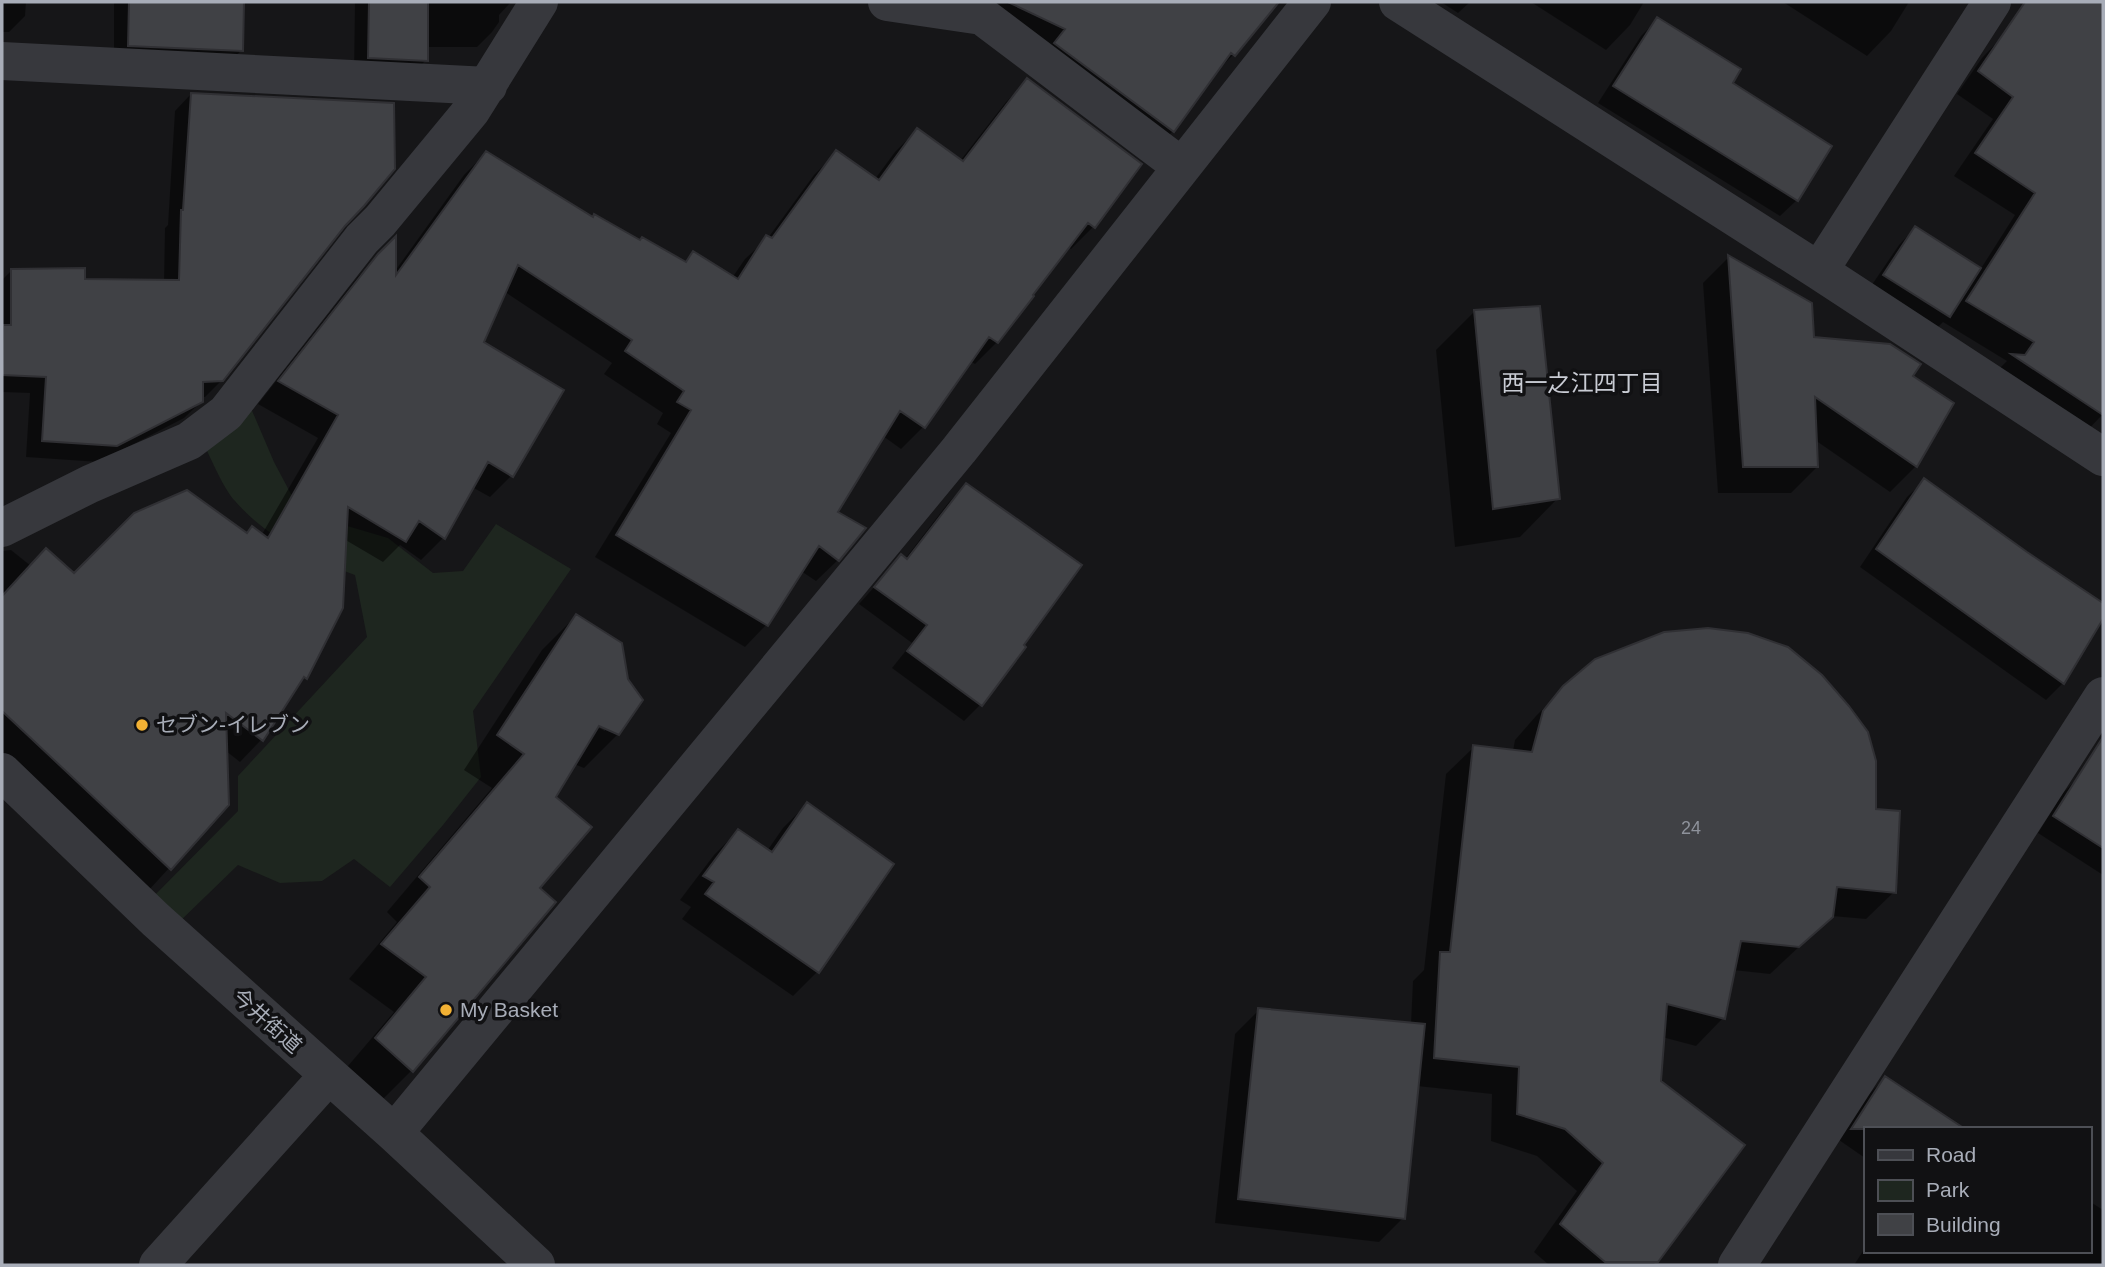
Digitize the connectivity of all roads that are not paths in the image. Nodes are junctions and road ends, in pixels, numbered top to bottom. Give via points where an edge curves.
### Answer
1 (539, 2) edge
2 (887, 2) edge
3 (1312, 2) edge
4 (1398, 2) edge
5 (1992, 2) edge
6 (2, 61) edge
7 (488, 86) junction
8 (1182, 167) junction
9 (1819, 271) junction
10 (2103, 457) edge
11 (2, 528) edge
12 (2103, 696) edge
13 (2, 772) edge
14 (328, 1076) junction
15 (394, 1133) junction
16 (158, 1265) edge
17 (536, 1265) edge
18 (1737, 1265) edge

1 - 7 street
2 - 8 street via 982,16
3 - 8 street
4 - 9 street
5 - 9 street
6 - 7 street
7 - 11 street via 226,414 189,441
8 - 15 street via 959,450
9 - 10 street
12 - 18 street
13 - 14 street, 今井街道
14 - 15 street, 今井街道
14 - 16 street
15 - 17 street, 今井街道

